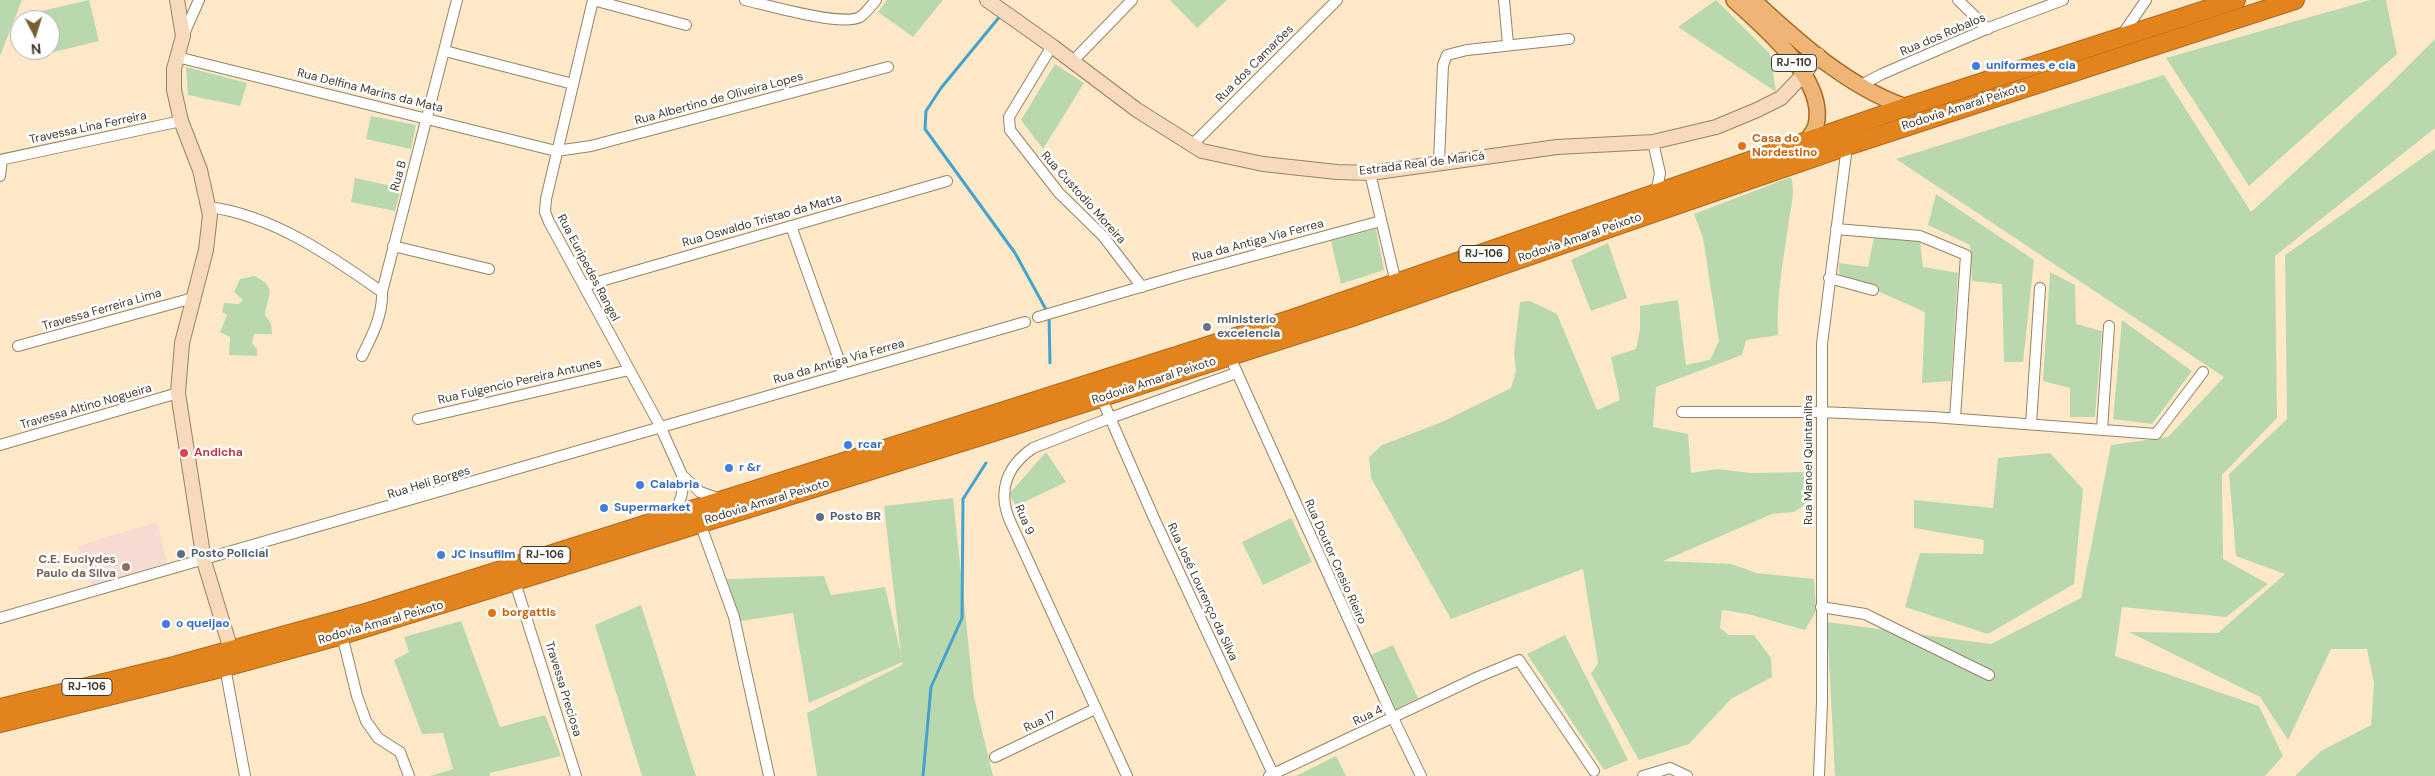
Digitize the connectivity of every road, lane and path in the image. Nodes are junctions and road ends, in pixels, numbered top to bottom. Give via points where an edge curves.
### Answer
1 (177, 0) edge
2 (199, 0) edge
3 (458, 0) edge
4 (593, 0) edge
5 (745, 0) edge
6 (876, 0) edge
7 (1132, 0) edge
8 (1337, 0) edge
9 (1504, 0) edge
10 (1734, 0) edge
11 (1958, 0) edge
12 (2064, 0) edge
13 (2146, 0) edge
14 (2236, 0) edge
15 (2295, 0) edge
16 (989, 1) edge
17 (1757, 9) edge
18 (686, 26) dead end
19 (1988, 29) junction
20 (183, 36) junction
21 (2120, 38) junction
22 (1569, 39) dead end
23 (1508, 44) junction
24 (1052, 46) junction
25 (445, 51) junction
26 (1818, 55) junction
27 (177, 57) junction
28 (1072, 62) junction
29 (888, 67) dead end
30 (1804, 74) junction
31 (573, 84) junction
32 (1861, 85) junction
33 (1906, 107) junction
34 (428, 118) junction
35 (181, 121) junction
36 (1807, 141) junction
37 (1653, 142) junction
38 (1192, 146) junction
39 (1847, 146) junction
40 (556, 151) junction
41 (1, 160) edge
42 (1439, 162) junction
43 (1370, 173) junction
44 (0, 176) edge
45 (947, 181) dead end
46 (1664, 192) junction
47 (209, 208) junction
48 (1381, 221) junction
49 (791, 226) junction
50 (1836, 229) junction
51 (393, 246) junction
52 (488, 269) dead end
53 (1829, 278) junction
54 (1396, 283) junction
55 (584, 286) junction
56 (1142, 288) junction
57 (2040, 288) dead end
58 (1873, 290) dead end
59 (382, 292) junction
60 (193, 298) junction
61 (1038, 318) dead end
62 (1025, 322) dead end
63 (2109, 326) dead end
64 (18, 346) dead end
65 (362, 356) dead end
66 (1230, 357) junction
67 (629, 370) junction
68 (2203, 372) dead end
69 (1236, 373) junction
70 (844, 374) junction
71 (178, 393) junction
72 (1101, 397) junction
73 (1682, 412) dead end
74 (1821, 412) junction
75 (1110, 418) junction
76 (1955, 418) junction
77 (418, 419) dead end
78 (2031, 424) junction
79 (660, 426) junction
80 (2102, 429) junction
81 (0, 445) edge
82 (682, 475) junction
83 (720, 500) junction
84 (667, 517) junction
85 (700, 523) junction
86 (204, 561) junction
87 (515, 582) junction
88 (1821, 608) junction
89 (0, 618) edge
90 (342, 635) junction
91 (231, 650) junction
92 (225, 667) junction
93 (1989, 675) dead end
94 (0, 708) edge
95 (1095, 709) junction
96 (1393, 718) junction
97 (0, 723) edge
98 (996, 757) dead end
99 (1594, 771) dead end
100 (1272, 775) edge
101 (245, 776) edge
102 (409, 776) edge
103 (576, 776) edge
104 (769, 776) edge
105 (1127, 776) edge
106 (1421, 776) edge
107 (1643, 776) edge
108 (1687, 776) edge
109 (1819, 776) edge

1 - 20 main road
2 - 20 street
3 - 25 street, Rua B
4 - 18 street
4 - 31 street, Rua Euripedes Rangel
5 - 6 street via 802,15 855,19
7 - 28 street
8 - 38 street, Rua dos Camarões
9 - 23 street
10 - 17 main road, RJ-110
11 - 19 street
12 - 19 street, Rua dos Robalos
13 - 21 street
14 - 21 highway, Rodovia Amaral Peixoto / RJ-106
15 - 39 highway, Rodovia Amaral Peixoto / RJ-106
16 - 24 main road, Estrada Real de Maricá
17 - 26 main road, RJ-110
17 - 30 main road, RJ-110 via 1774,37
19 - 32 street, Rua dos Robalos
20 - 27 main road
21 - 33 highway, Rodovia Amaral Peixoto / RJ-106
22 - 23 street
23 - 42 street via 1451,52 1445,58
24 - 28 main road, Estrada Real de Maricá
24 - 56 street, Rua Custodio Moreira via 1009,117 1010,130 1058,193 1103,236
25 - 31 street
25 - 34 street, Rua B
26 - 30 main road, Estrada Real de Maricá
26 - 32 main road, RJ-110
27 - 34 street, Rua Delfina Marins da Mata
27 - 35 main road via 173,80
28 - 38 main road, Estrada Real de Maricá
29 - 40 street, Rua Albertino de Oliveira Lopes via 591,146
30 - 36 main road, RJ-110 via 1818,110 1816,126
30 - 37 main road, Estrada Real de Maricá via 1781,98 1757,110 1716,127
31 - 40 street, Rua Euripedes Rangel
32 - 33 main road, RJ-110
33 - 36 highway, Rodovia Amaral Peixoto / RJ-106
34 - 40 street, Rua Delfina Marins da Mata
34 - 51 street, Rua B
35 - 41 street, Travessa Lina Ferreira
35 - 47 main road via 200,170
36 - 46 highway, Rodovia Amaral Peixoto / RJ-106
37 - 42 main road, Estrada Real de Maricá via 1557,147
37 - 46 street
38 - 43 main road, Estrada Real de Maricá via 1215,155 1263,164
39 - 50 street, Rua Manoel Quintanilha
39 - 66 highway, Rodovia Amaral Peixoto / RJ-106
40 - 55 street, Rua Euripedes Rangel via 545,212
41 - 44 street
42 - 43 main road, Estrada Real de Maricá
43 - 48 street
45 - 49 street, Rua Oswaldo Tristao da Matta
46 - 54 highway, Rodovia Amaral Peixoto / RJ-106
47 - 59 street via 250,217 281,230 350,269
47 - 60 main road via 206,250
48 - 54 street
48 - 56 street, Rua da Antiga Via Ferrea
49 - 55 street, Rua Oswaldo Tristao da Matta
49 - 70 street
50 - 53 street, Rua Manoel Quintanilha
50 - 76 street via 1920,236 1966,255
51 - 52 street
51 - 59 street, Rua B
53 - 58 street
53 - 74 street, Rua Manoel Quintanilha via 1822,344
54 - 83 highway, Rodovia Amaral Peixoto / RJ-106
55 - 67 street, Rua Euripedes Rangel
56 - 61 street, Rua da Antiga Via Ferrea
57 - 78 street
59 - 65 street, Rua B via 374,332
60 - 64 street, Travessa Ferreira Lima
60 - 71 main road via 182,343
62 - 70 street, Rua da Antiga Via Ferrea
63 - 80 street
66 - 69 street, Rua Doutor Cresio Rieiro
66 - 72 highway, Rodovia Amaral Peixoto / RJ-106
67 - 77 street, Rua Fulgencio Pereira Antunes
67 - 79 street, Rua Euripedes Rangel
68 - 80 street via 2156,434
69 - 75 street, Rua 9
69 - 96 street, Rua Doutor Cresio Rieiro
70 - 79 street, Rua da Antiga Via Ferrea
71 - 81 street, Travessa Altino Nogueira
71 - 86 main road
72 - 75 street, Rua José Lourenço da Silva
72 - 85 highway, Rodovia Amaral Peixoto / RJ-106
73 - 74 street
74 - 76 street
74 - 88 street, Rua Manoel Quintanilha
75 - 95 street, Rua 9 via 1024,454 1013,468 1003,494 1005,510
75 - 100 street, Rua José Lourenço da Silva
76 - 78 street
78 - 80 street
79 - 82 street, Rua Euripedes Rangel
79 - 86 street, Rua Heli Borges
82 - 83 street, Rua Euripedes Rangel via 700,492
82 - 84 street, Rua Euripedes Rangel via 680,500
83 - 84 highway, Rodovia Amaral Peixoto / RJ-106
84 - 91 highway, Rodovia Amaral Peixoto / RJ-106 via 362,614
85 - 87 highway, Rodovia Amaral Peixoto / RJ-106
85 - 104 street via 734,617
86 - 89 street, Rua Heli Borges
86 - 91 main road
87 - 90 highway, Rodovia Amaral Peixoto / RJ-106
87 - 103 street, Travessa Preciosa
88 - 93 street via 1865,614
88 - 109 street, Rua Manoel Quintanilha
90 - 92 highway, Rodovia Amaral Peixoto / RJ-106
90 - 102 street via 366,721 378,738 400,752
91 - 94 highway, Rodovia Amaral Peixoto / RJ-106
92 - 97 highway, Rodovia Amaral Peixoto / RJ-106
92 - 101 street
95 - 98 street, Rua 17
95 - 105 street, Rua 9
96 - 99 street, Rua 4 via 1519,660
96 - 100 street, Rua 4
96 - 106 street, Rua Doutor Cresio Rieiro
107 - 108 street via 1670,768

